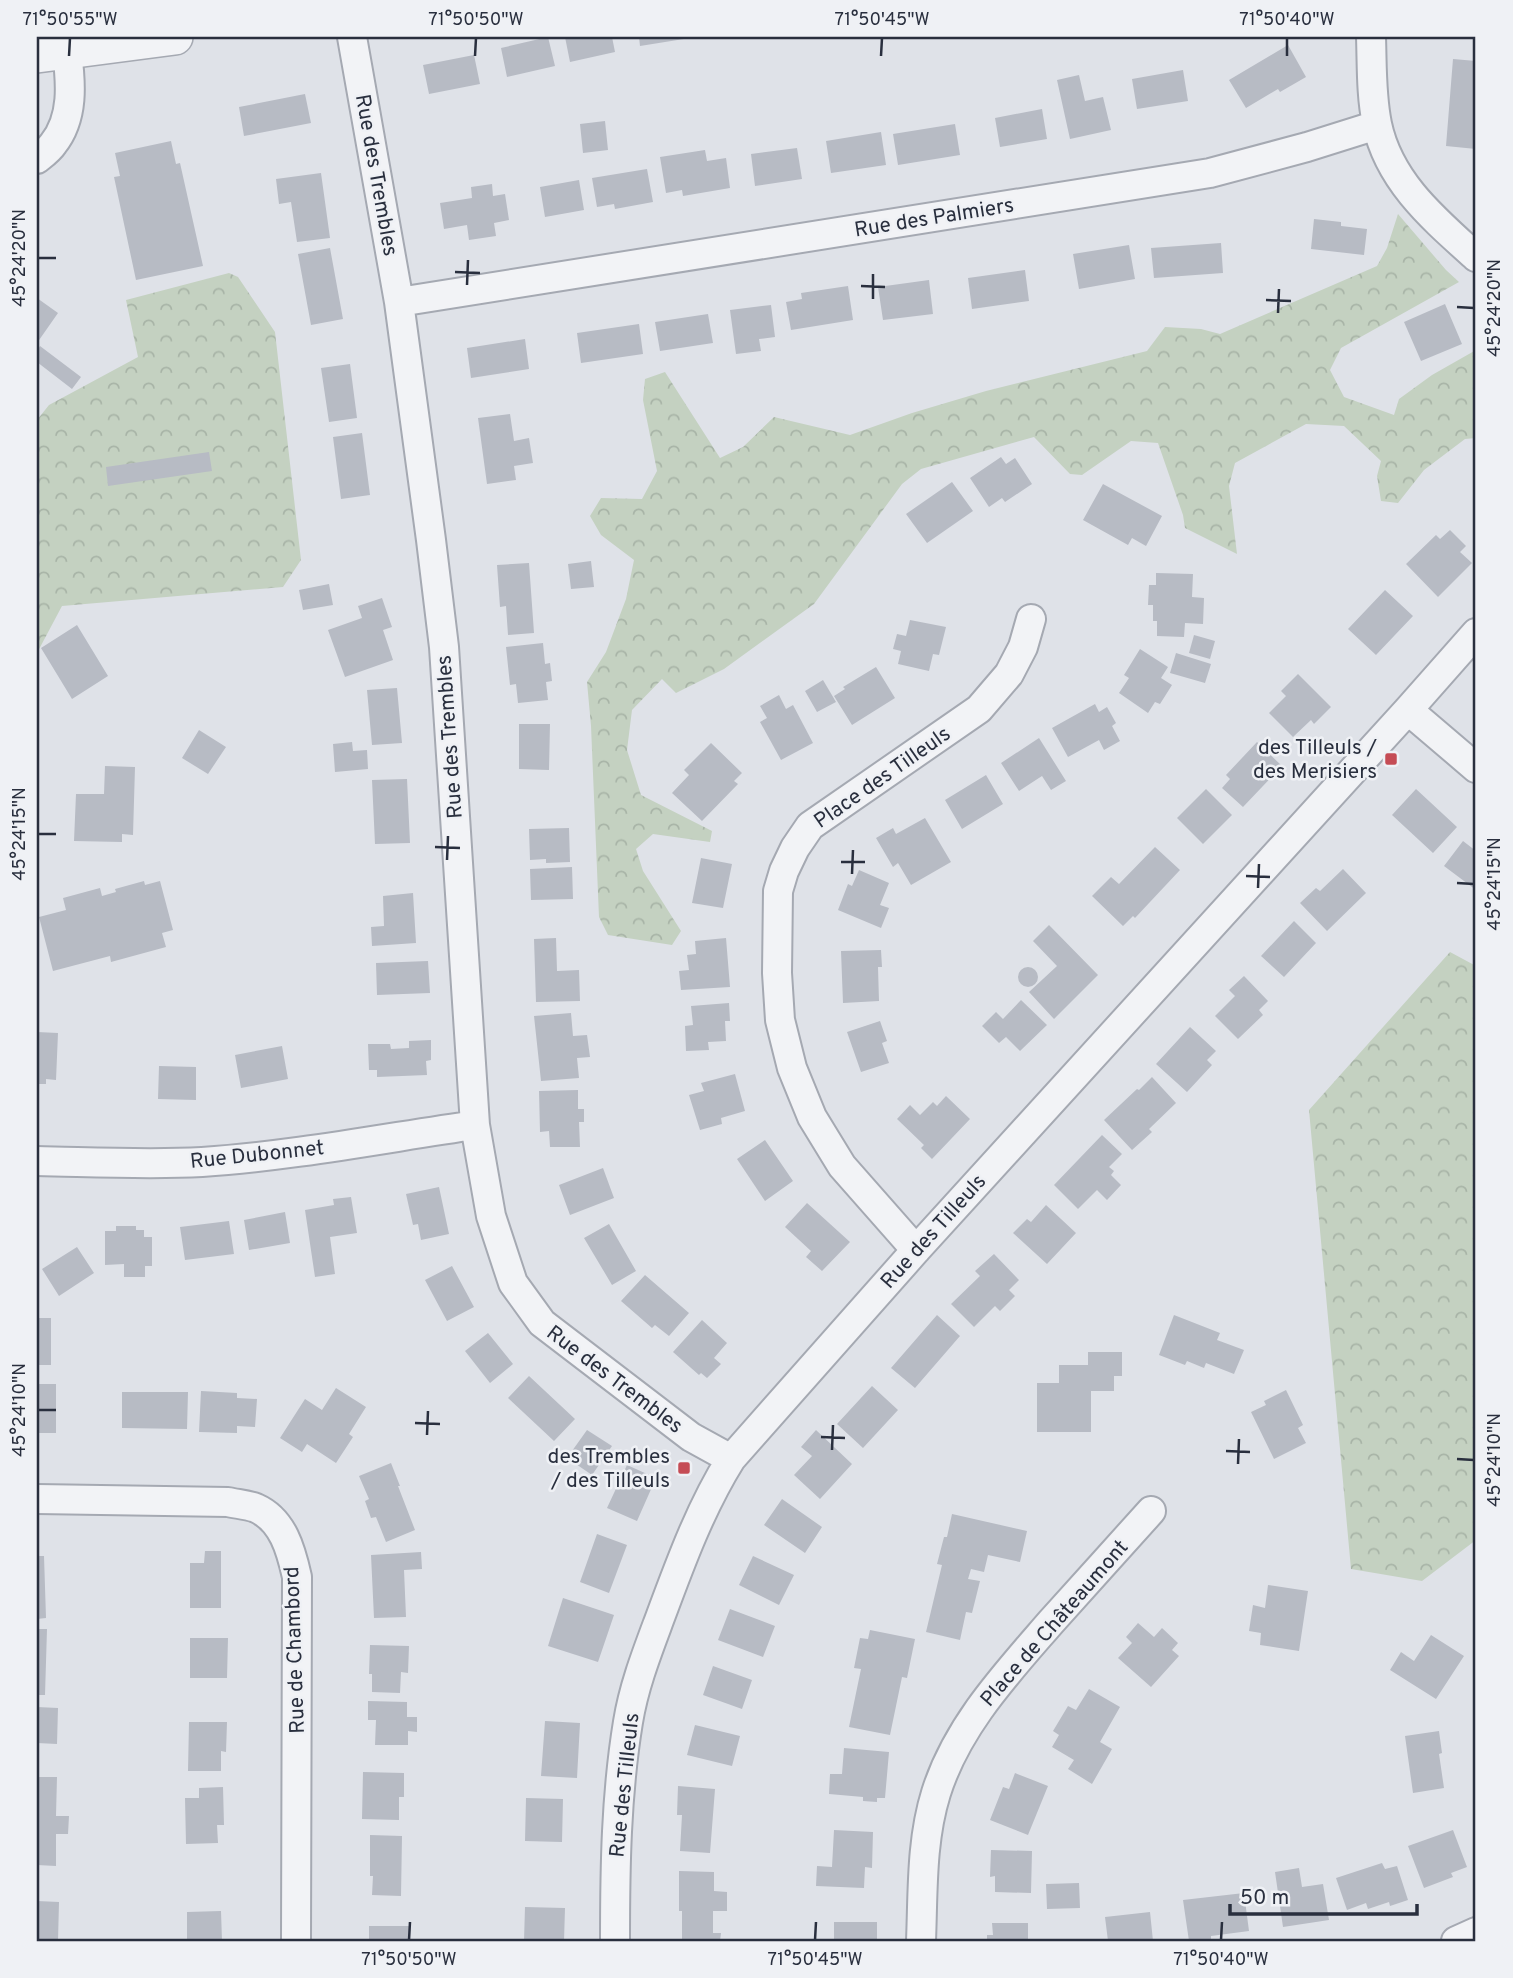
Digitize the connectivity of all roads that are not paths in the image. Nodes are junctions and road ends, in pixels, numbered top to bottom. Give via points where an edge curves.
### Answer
1 (175, 37) edge
2 (352, 37) edge
3 (1371, 37) edge
4 (52, 54) edge
5 (1377, 125) junction
6 (37, 159) edge
7 (1476, 257) edge
8 (399, 302) junction
9 (1031, 619) dead end
10 (1476, 633) edge
11 (1408, 710) junction
12 (1476, 768) edge
13 (475, 1125) junction
14 (37, 1161) edge
15 (916, 1250) junction
16 (731, 1459) junction
17 (37, 1499) edge
18 (1151, 1511) dead end
19 (1476, 1932) edge
20 (296, 1941) edge
21 (615, 1941) edge
22 (921, 1941) edge
23 (1456, 1941) edge

1 - 4 street
2 - 8 street, Rue des Trembles
3 - 5 street
4 - 6 street via 71,93 65,124
5 - 7 street via 1404,185
5 - 8 street, Rue des Palmiers via 1210,173
8 - 13 street, Rue des Trembles via 443,647
9 - 15 street, Place des Tilleuls via 1009,674 979,709 810,826 795,848 778,891 780,1020 792,1068 812,1117 842,1166
10 - 11 street, Rue des Tilleuls
11 - 12 street
11 - 15 street, Rue des Tilleuls
13 - 14 street, Rue Dubonnet via 211,1161
13 - 16 street, Rue des Trembles via 491,1216 509,1272 542,1323 691,1437
15 - 16 street, Rue des Tilleuls
16 - 21 street, Rue des Tilleuls via 715,1484 673,1581 639,1673 628,1719 618,1806
17 - 20 street, Rue de Chambord via 228,1502 256,1508 275,1521 285,1537 296,1577
18 - 22 street, Place de Châteaumont via 1003,1677 954,1751 936,1793 928,1829
19 - 23 street

